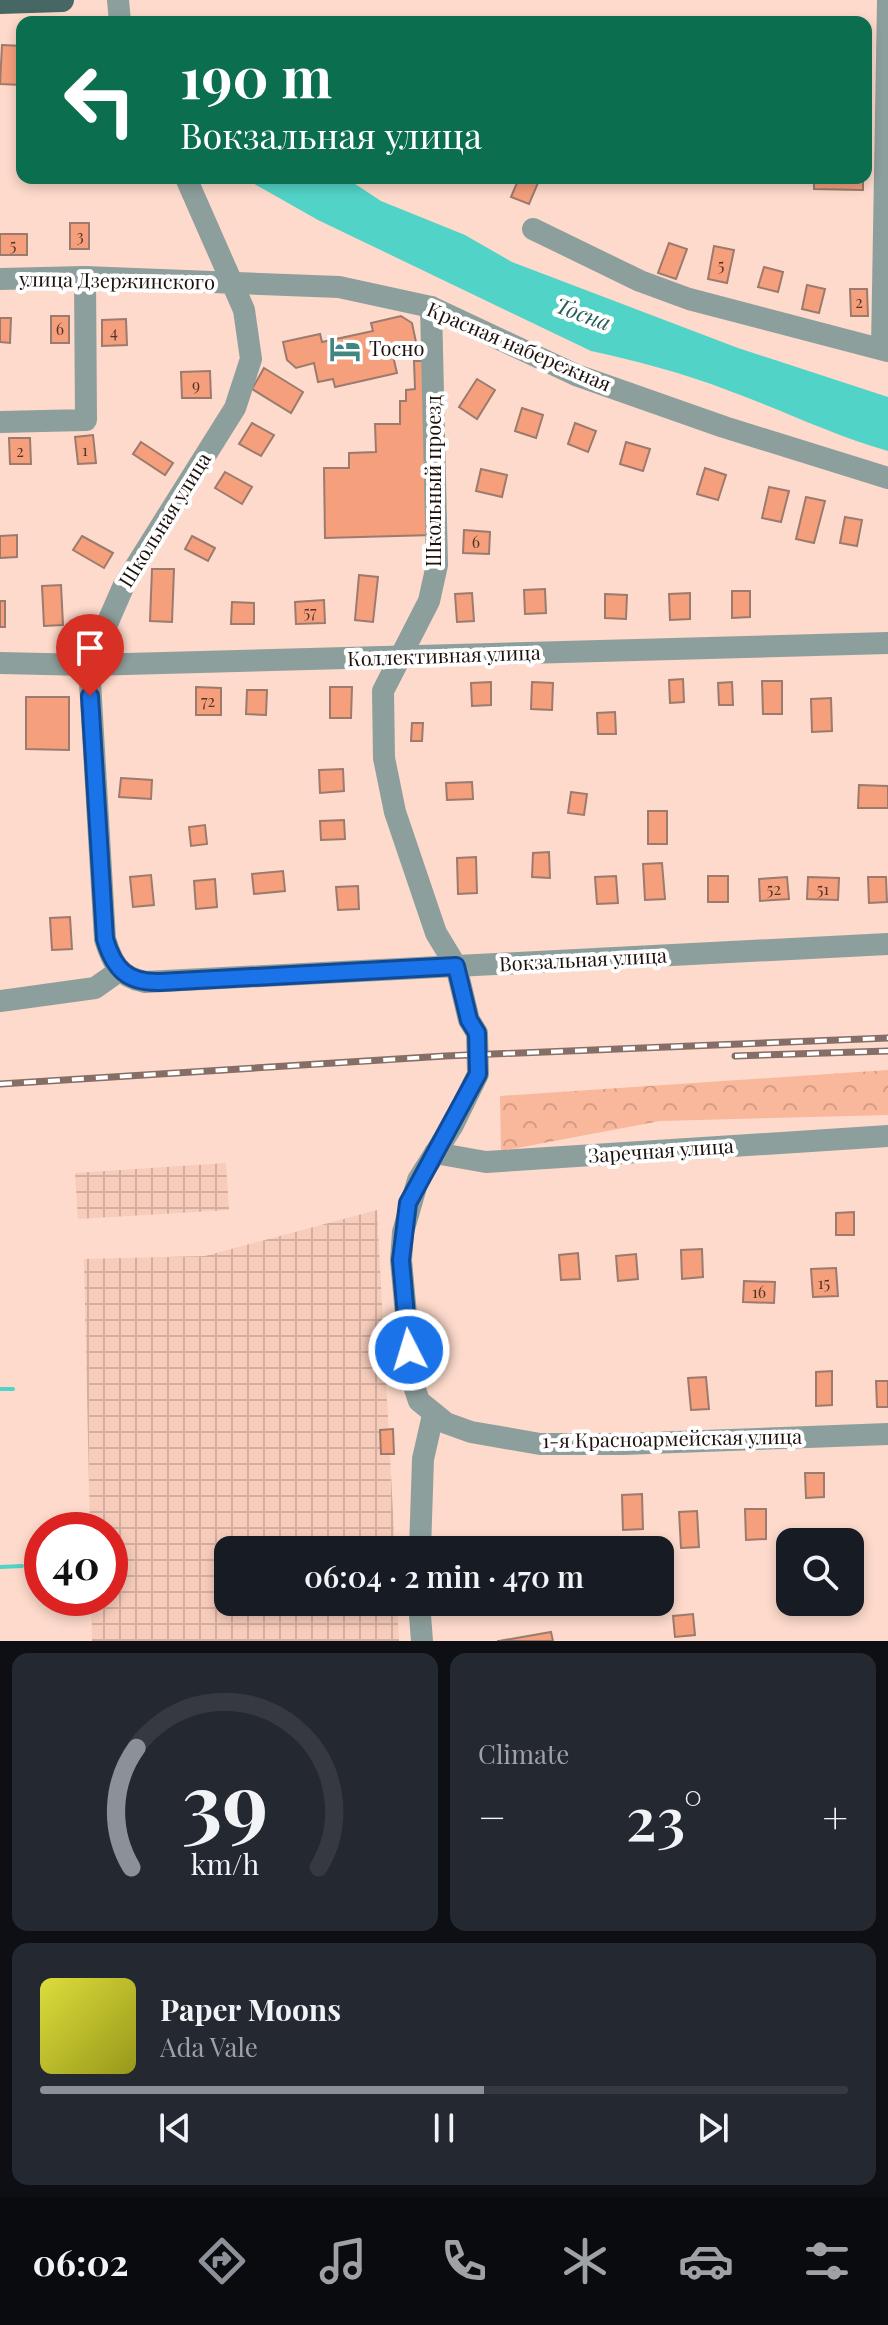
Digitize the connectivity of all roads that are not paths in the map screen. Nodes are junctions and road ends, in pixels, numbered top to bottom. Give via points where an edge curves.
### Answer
1 (62, 0) edge
2 (888, 0) edge
3 (0, 2) edge
4 (189, 184) edge
5 (533, 229) dead end
6 (85, 277) junction
7 (0, 279) edge
8 (233, 283) junction
9 (431, 307) junction
10 (885, 350) edge
11 (0, 422) edge
12 (888, 478) edge
13 (888, 643) edge
14 (401, 658) junction
15 (0, 663) edge
16 (89, 665) junction
17 (888, 944) edge
18 (456, 966) junction
19 (119, 971) junction
20 (0, 1001) edge
21 (888, 1136) edge
22 (435, 1153) junction
23 (426, 1408) junction
24 (888, 1434) edge
25 (420, 1536) edge
26 (420, 1616) edge
27 (422, 1641) edge

1 - 3 main road
2 - 10 street
4 - 8 street, Школьная улица
5 - 10 street via 689,299
6 - 7 street, улица Дзержинского
6 - 8 street, улица Дзержинского
6 - 11 street via 86,420
8 - 9 street, Красная набережная via 339,287
8 - 16 street, Школьная улица via 251,338 246,381 235,408 124,585
9 - 12 street, Красная набережная via 576,375
9 - 14 street, Школьный проезд via 437,565 429,601
13 - 14 street, Коллективная улица
14 - 16 street, Коллективная улица
14 - 18 street, Школьный проезд via 383,691 384,758 395,812 436,933
15 - 16 street, Коллективная улица
16 - 19 street, Школьная улица via 105,939
17 - 18 street, Вокзальная улица
18 - 19 street, Вокзальная улица via 145,982
18 - 22 street, Школьный проезд via 469,1020 465,1031 470,1086
19 - 20 street via 95,988
21 - 22 street, Заречная улица via 486,1162
22 - 23 street via 411,1197 401,1260 412,1380
23 - 24 street, 1-я Красноармейская улица via 471,1432 540,1444
23 - 25 street
26 - 27 street

